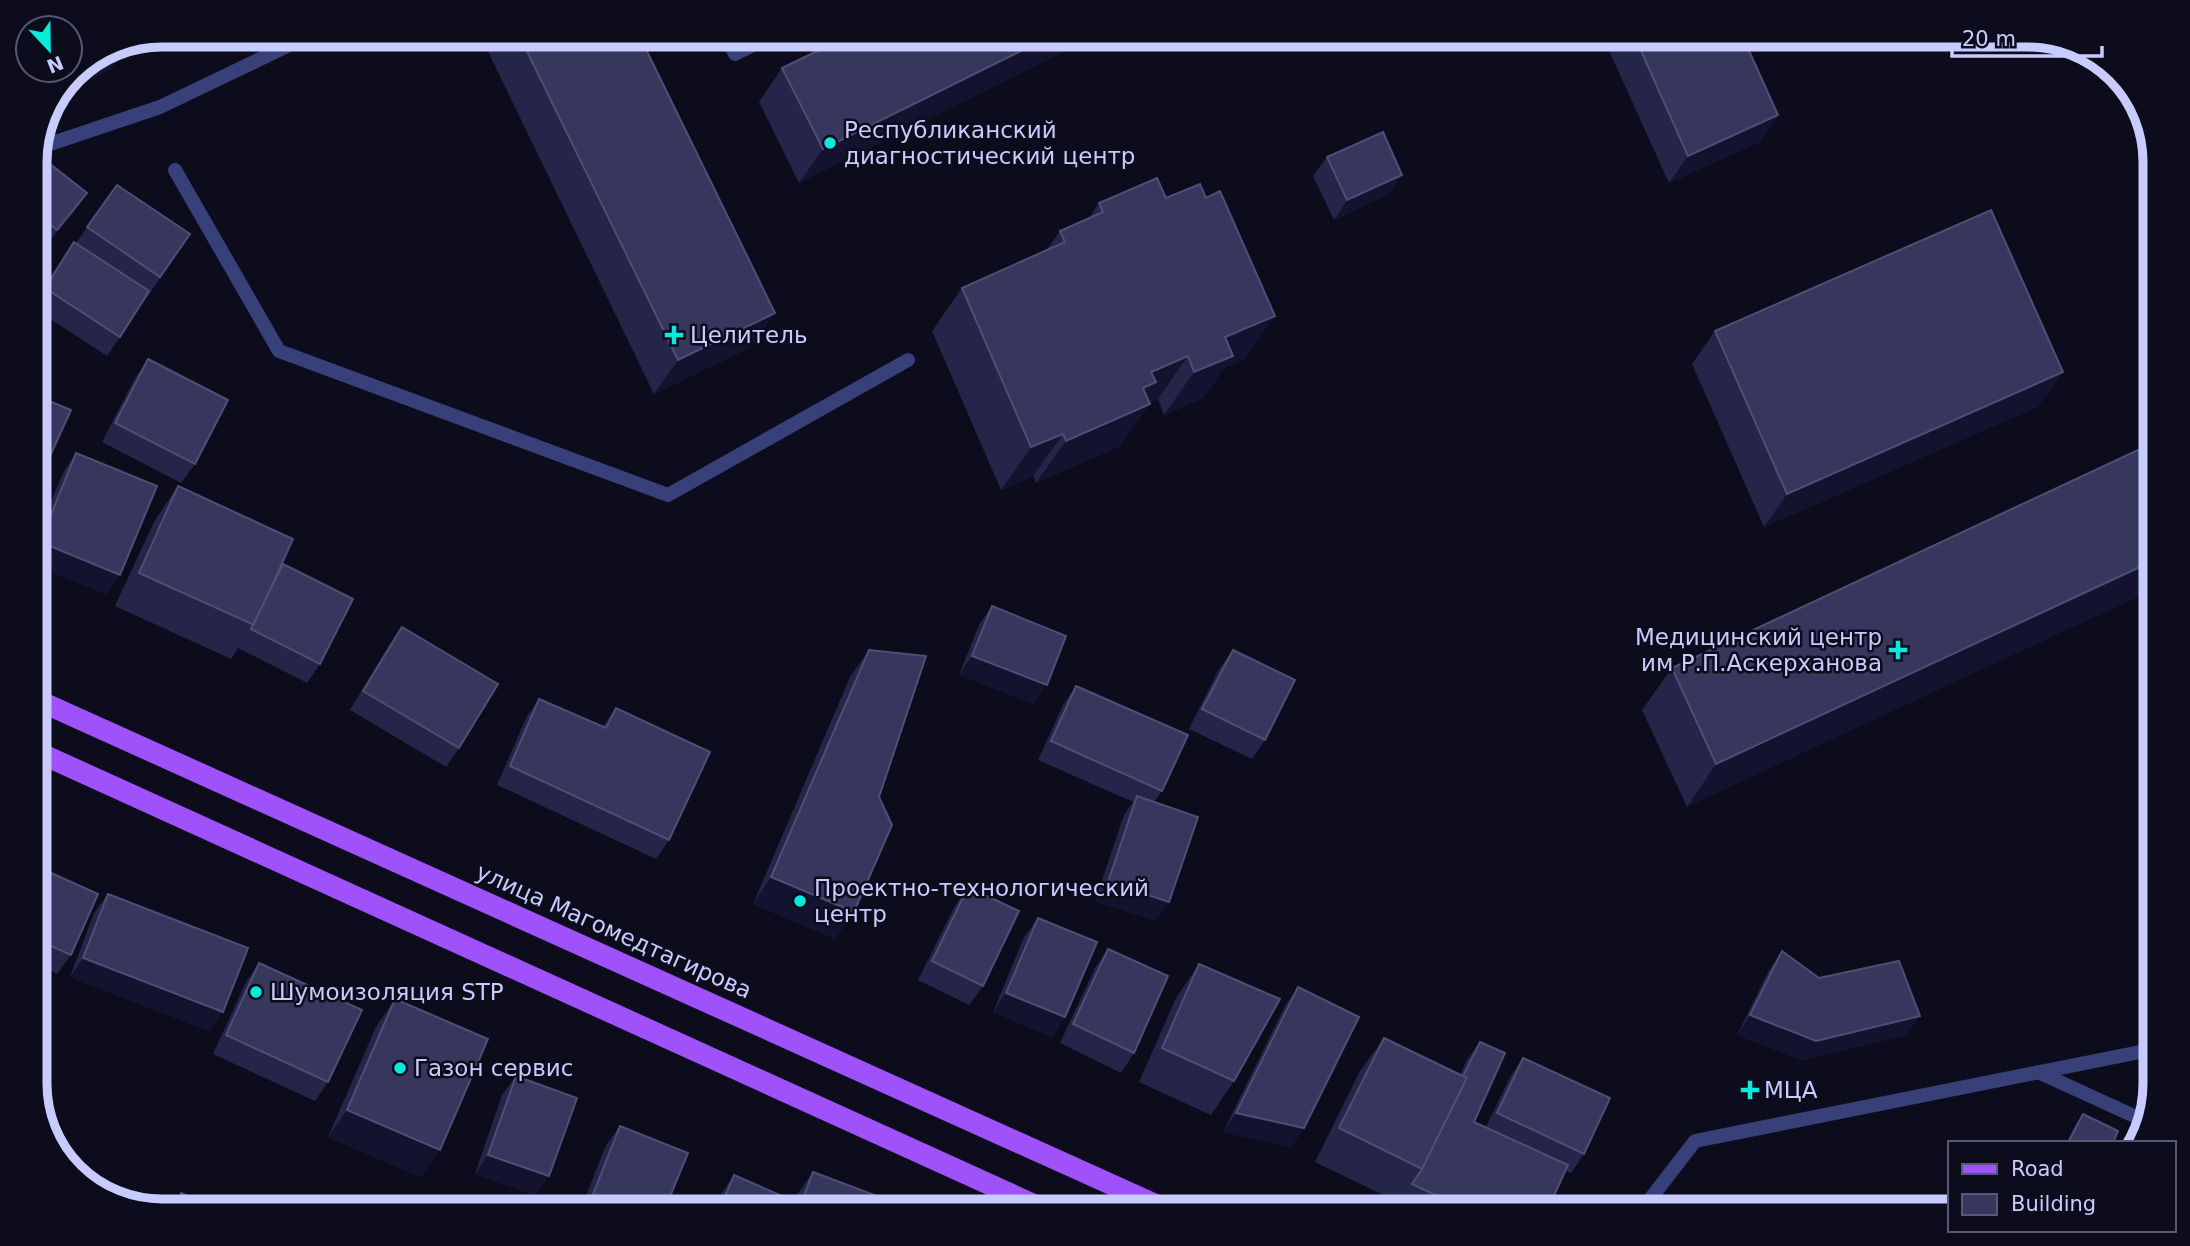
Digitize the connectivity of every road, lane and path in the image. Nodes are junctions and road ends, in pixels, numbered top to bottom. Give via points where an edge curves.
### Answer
1 (285, 47) edge
2 (732, 47) edge
3 (749, 47) edge
4 (49, 144) edge
5 (175, 170) dead end
6 (908, 360) dead end
7 (47, 704) edge
8 (47, 756) edge
9 (2143, 1051) edge
10 (2038, 1072) junction
11 (2137, 1118) edge
12 (1022, 1199) edge
13 (1143, 1199) edge
14 (1650, 1199) edge

1 - 4 street via 160,107
2 - 3 street via 735,54
5 - 6 street via 279,351 668,495
7 - 13 main road, улица Магомедтагирова
8 - 12 main road
9 - 10 street
10 - 11 street
10 - 14 street via 1695,1141

